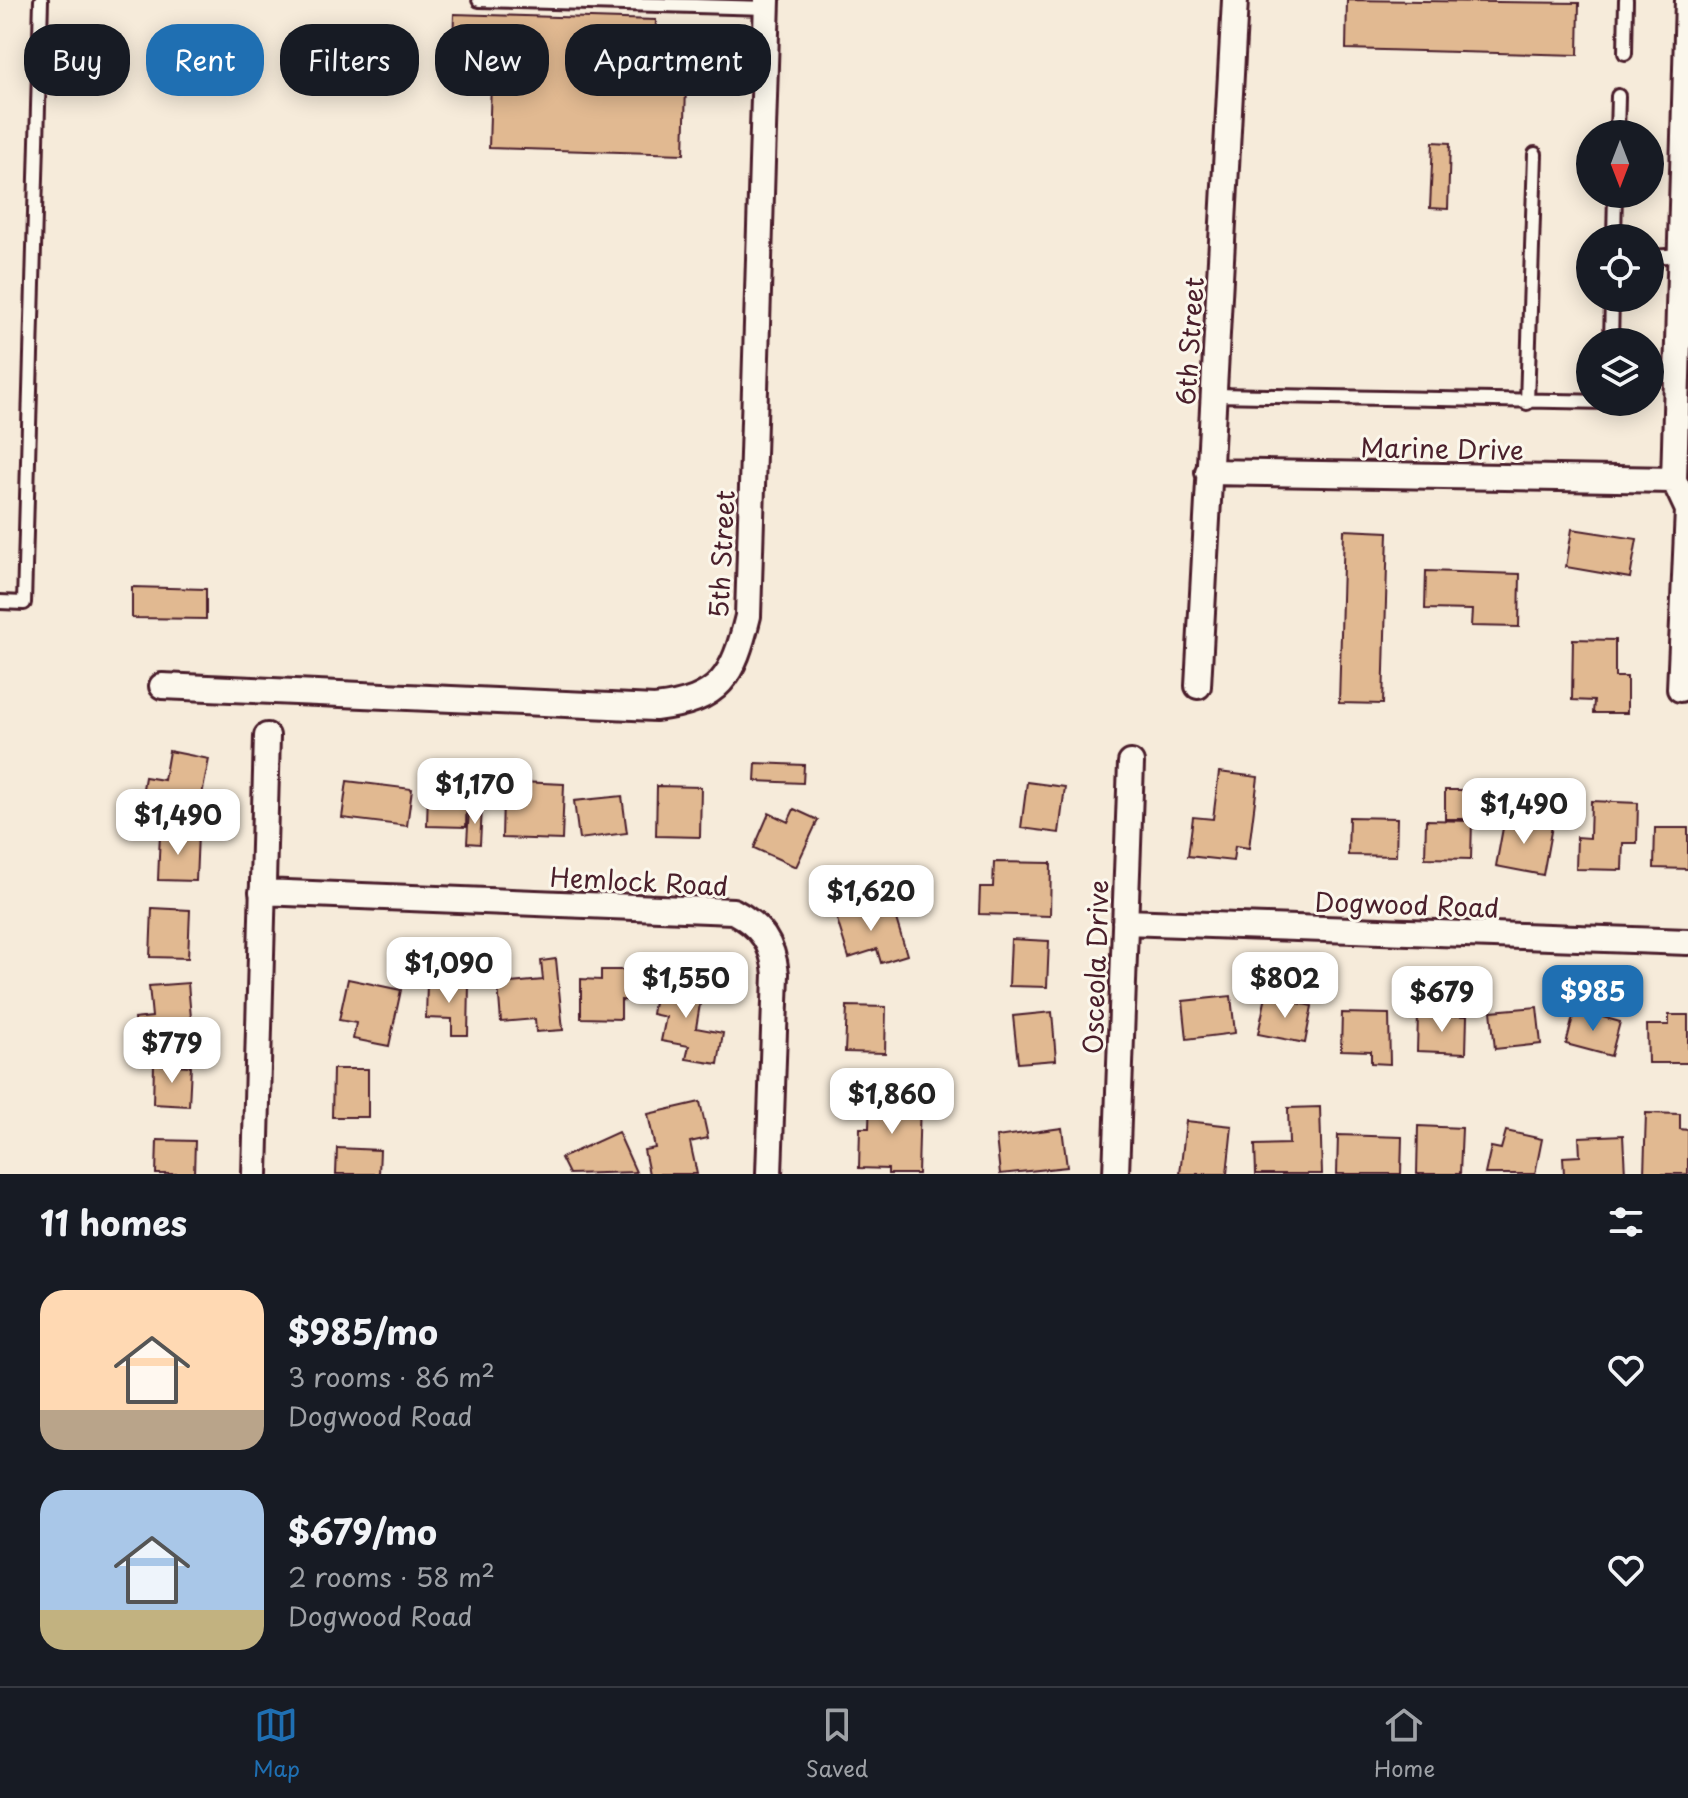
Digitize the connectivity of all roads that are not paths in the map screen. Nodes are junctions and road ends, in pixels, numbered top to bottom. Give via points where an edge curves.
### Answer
1 (41, 0) edge
2 (479, 0) edge
3 (1235, 0) edge
4 (1626, 0) edge
5 (1688, 0) edge
6 (767, 4) edge
7 (1625, 53) dead end
8 (1618, 96) dead end
9 (1617, 120) edge
10 (1535, 154) dead end
11 (1683, 255) edge
12 (1683, 298) edge
13 (1664, 371) edge
14 (1676, 371) junction
15 (1213, 395) junction
16 (1576, 402) edge
17 (1527, 403) junction
18 (1208, 472) junction
19 (1674, 480) junction
20 (0, 602) edge
21 (162, 686) dead end
22 (1198, 686) dead end
23 (1680, 689) dead end
24 (267, 736) dead end
25 (1131, 763) dead end
26 (262, 892) junction
27 (1125, 922) junction
28 (1688, 942) edge
29 (255, 1174) edge
30 (769, 1174) edge
31 (1116, 1174) edge

1 - 20 lane via 24,603
2 - 6 lane
3 - 15 street, 6th Street
4 - 7 lane
5 - 11 street
6 - 21 street, 5th Street via 748,616 737,660 723,680 693,700 655,708
8 - 9 lane
10 - 17 lane
11 - 12 street
12 - 14 street
13 - 14 lane
14 - 19 street
15 - 17 lane
15 - 18 street, 6th Street
16 - 17 lane
18 - 19 street, Marine Drive
18 - 22 street, 6th Street
19 - 23 street via 1688,510
24 - 26 street
25 - 27 street, Osceola Drive
26 - 29 street
26 - 30 street, Hemlock Road via 733,911 751,921 774,954 776,974
27 - 28 street, Dogwood Road
27 - 31 street, Osceola Drive

